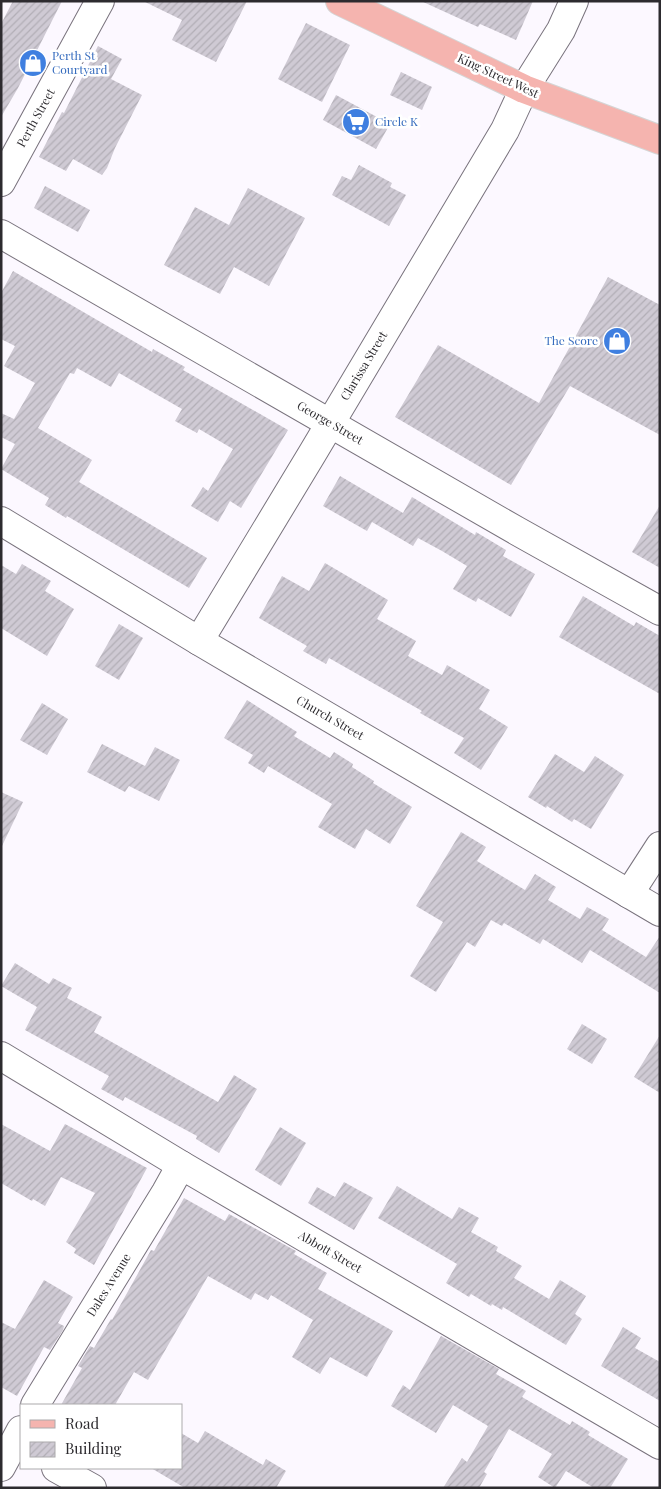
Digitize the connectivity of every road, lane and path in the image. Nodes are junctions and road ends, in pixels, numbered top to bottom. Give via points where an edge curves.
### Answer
1 (100, 1) edge
2 (340, 1) edge
3 (574, 1) edge
4 (524, 89) junction
5 (660, 140) edge
6 (1, 182) edge
7 (1, 234) edge
8 (330, 423) junction
9 (1, 521) edge
10 (660, 611) edge
11 (198, 641) junction
12 (660, 846) edge
13 (628, 894) junction
14 (660, 912) edge
15 (1, 1056) edge
16 (181, 1165) junction
17 (36, 1404) edge
18 (14, 1439) edge
19 (660, 1445) edge
20 (1, 1467) edge
21 (58, 1469) edge
22 (92, 1488) edge

1 - 6 street, Perth Street
2 - 4 main road, King Street West
3 - 4 street, Clarissa Street via 561,30
4 - 5 main road, King Street West
4 - 8 street, Clarissa Street via 505,130
7 - 8 street, George Street
8 - 10 street, George Street
8 - 11 street, Clarissa Street
9 - 11 street, Church Street
11 - 13 street, Church Street
12 - 13 street
13 - 14 street, Church Street
15 - 16 street, Abbott Street
16 - 17 street, Dales Avenue
16 - 19 street, Abbott Street
18 - 20 street
21 - 22 street

